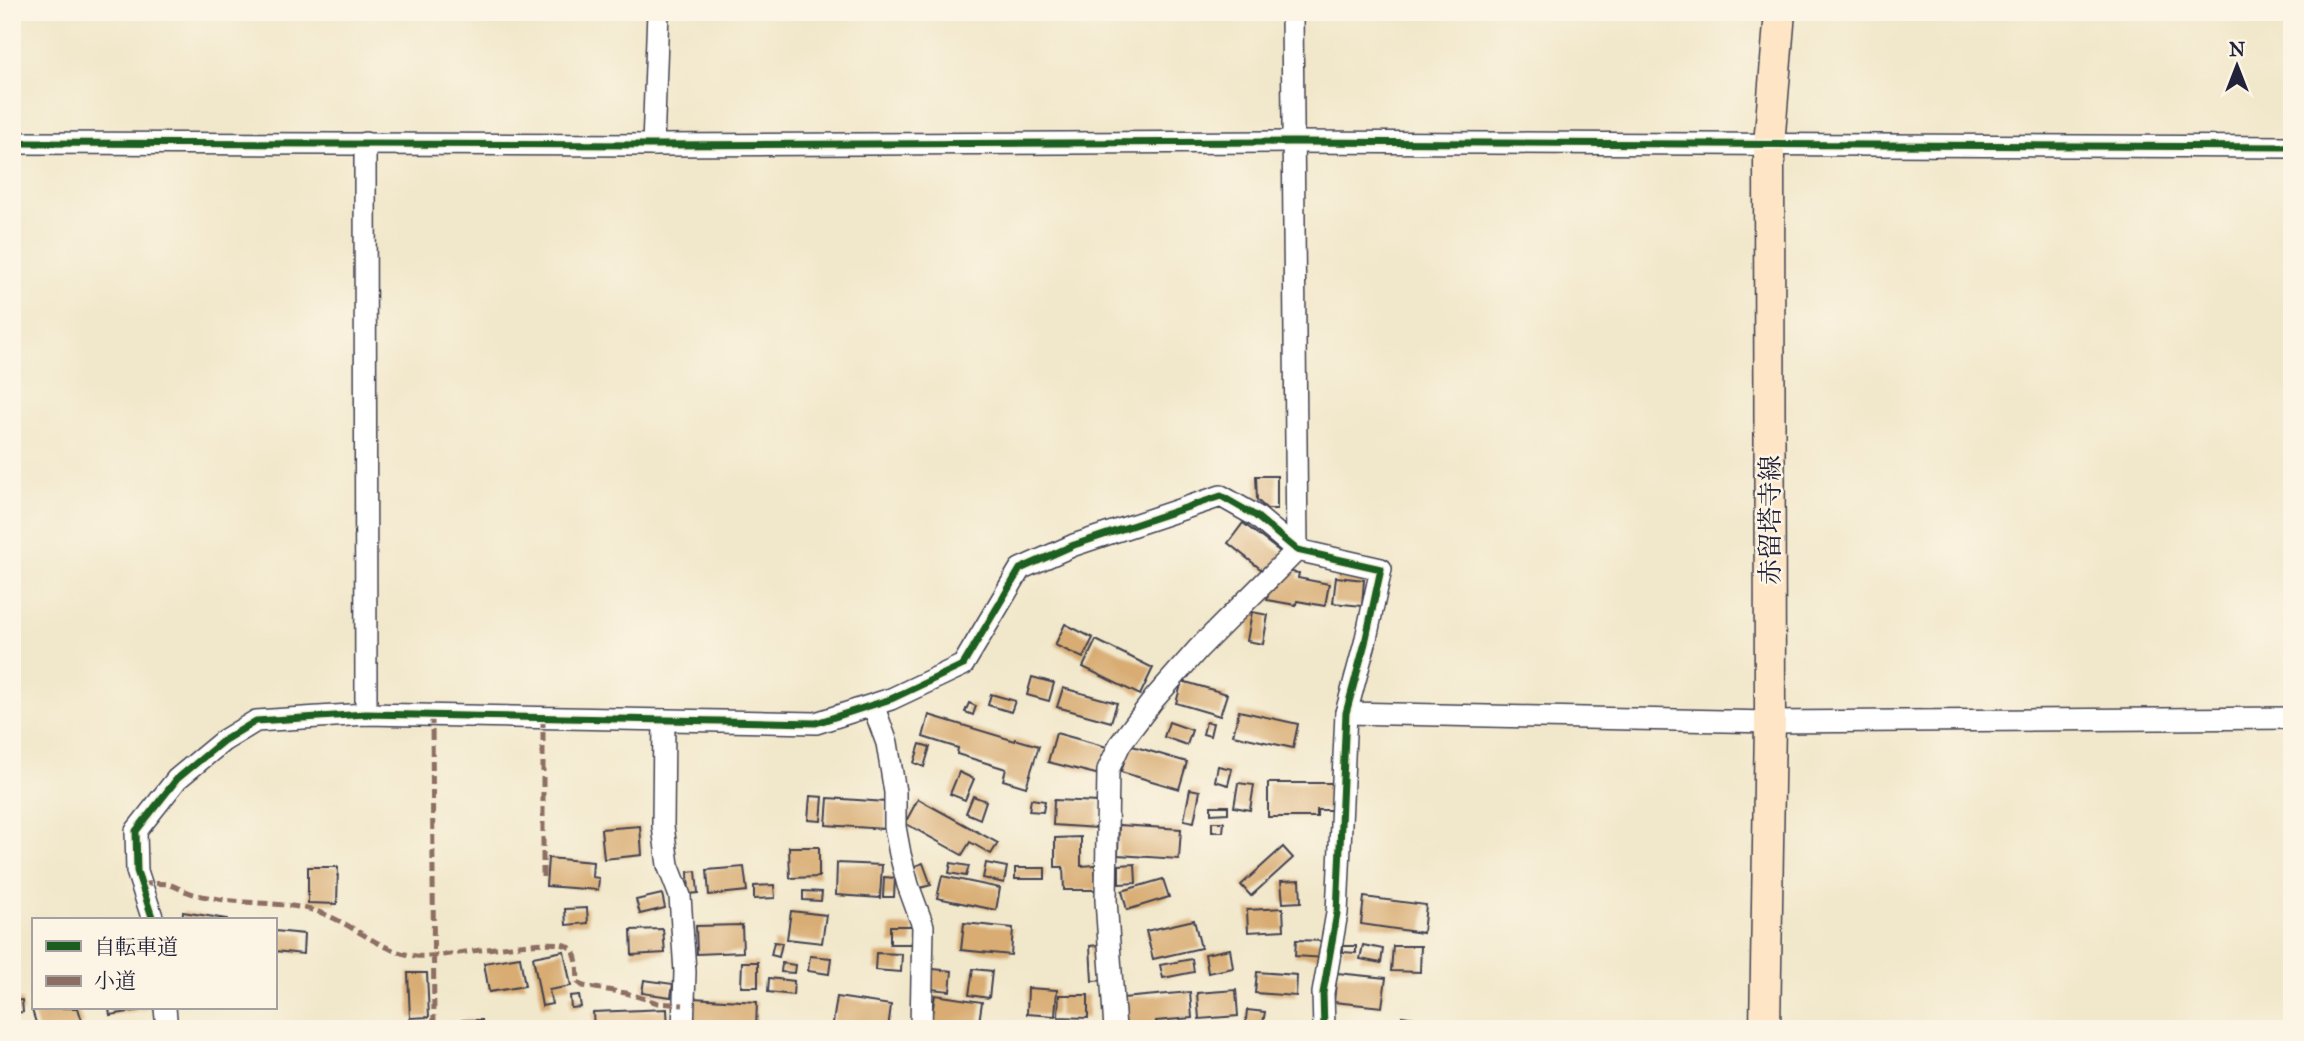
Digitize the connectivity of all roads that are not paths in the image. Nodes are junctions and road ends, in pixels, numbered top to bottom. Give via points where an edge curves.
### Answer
1 (658, 12) edge
2 (1292, 12) edge
3 (1780, 12) edge
4 (1292, 142) junction
5 (12, 143) edge
6 (365, 143) junction
7 (653, 145) junction
8 (1769, 145) junction
9 (2292, 147) edge
10 (1297, 550) junction
11 (873, 705) junction
12 (1346, 713) junction
13 (366, 714) junction
14 (2292, 718) edge
15 (664, 720) junction
16 (1770, 722) junction
17 (152, 918) edge
18 (165, 1010) edge
19 (167, 1029) edge
20 (683, 1029) edge
21 (921, 1029) edge
22 (1115, 1029) edge
23 (1324, 1029) edge
24 (1765, 1029) edge

1 - 7 street
2 - 4 street
3 - 8 main road, 赤留塔寺線
4 - 7 street
4 - 8 street
4 - 10 street
5 - 6 street
6 - 7 street
6 - 13 street
8 - 9 street
8 - 16 main road, 赤留塔寺線
10 - 11 street via 1256,516 1221,496 1074,544 1020,569 963,666
10 - 12 street via 1381,569
10 - 22 street via 1154,699 1120,744 1108,770 1106,901
11 - 15 street via 816,723
11 - 21 street via 887,743 900,854 923,926
12 - 16 street
12 - 23 street via 1337,913 1323,993
13 - 15 street
13 - 17 street via 256,720 177,779 136,831 137,870
14 - 16 street
15 - 20 street via 663,826 681,905
16 - 24 main road, 赤留塔寺線
18 - 19 street

